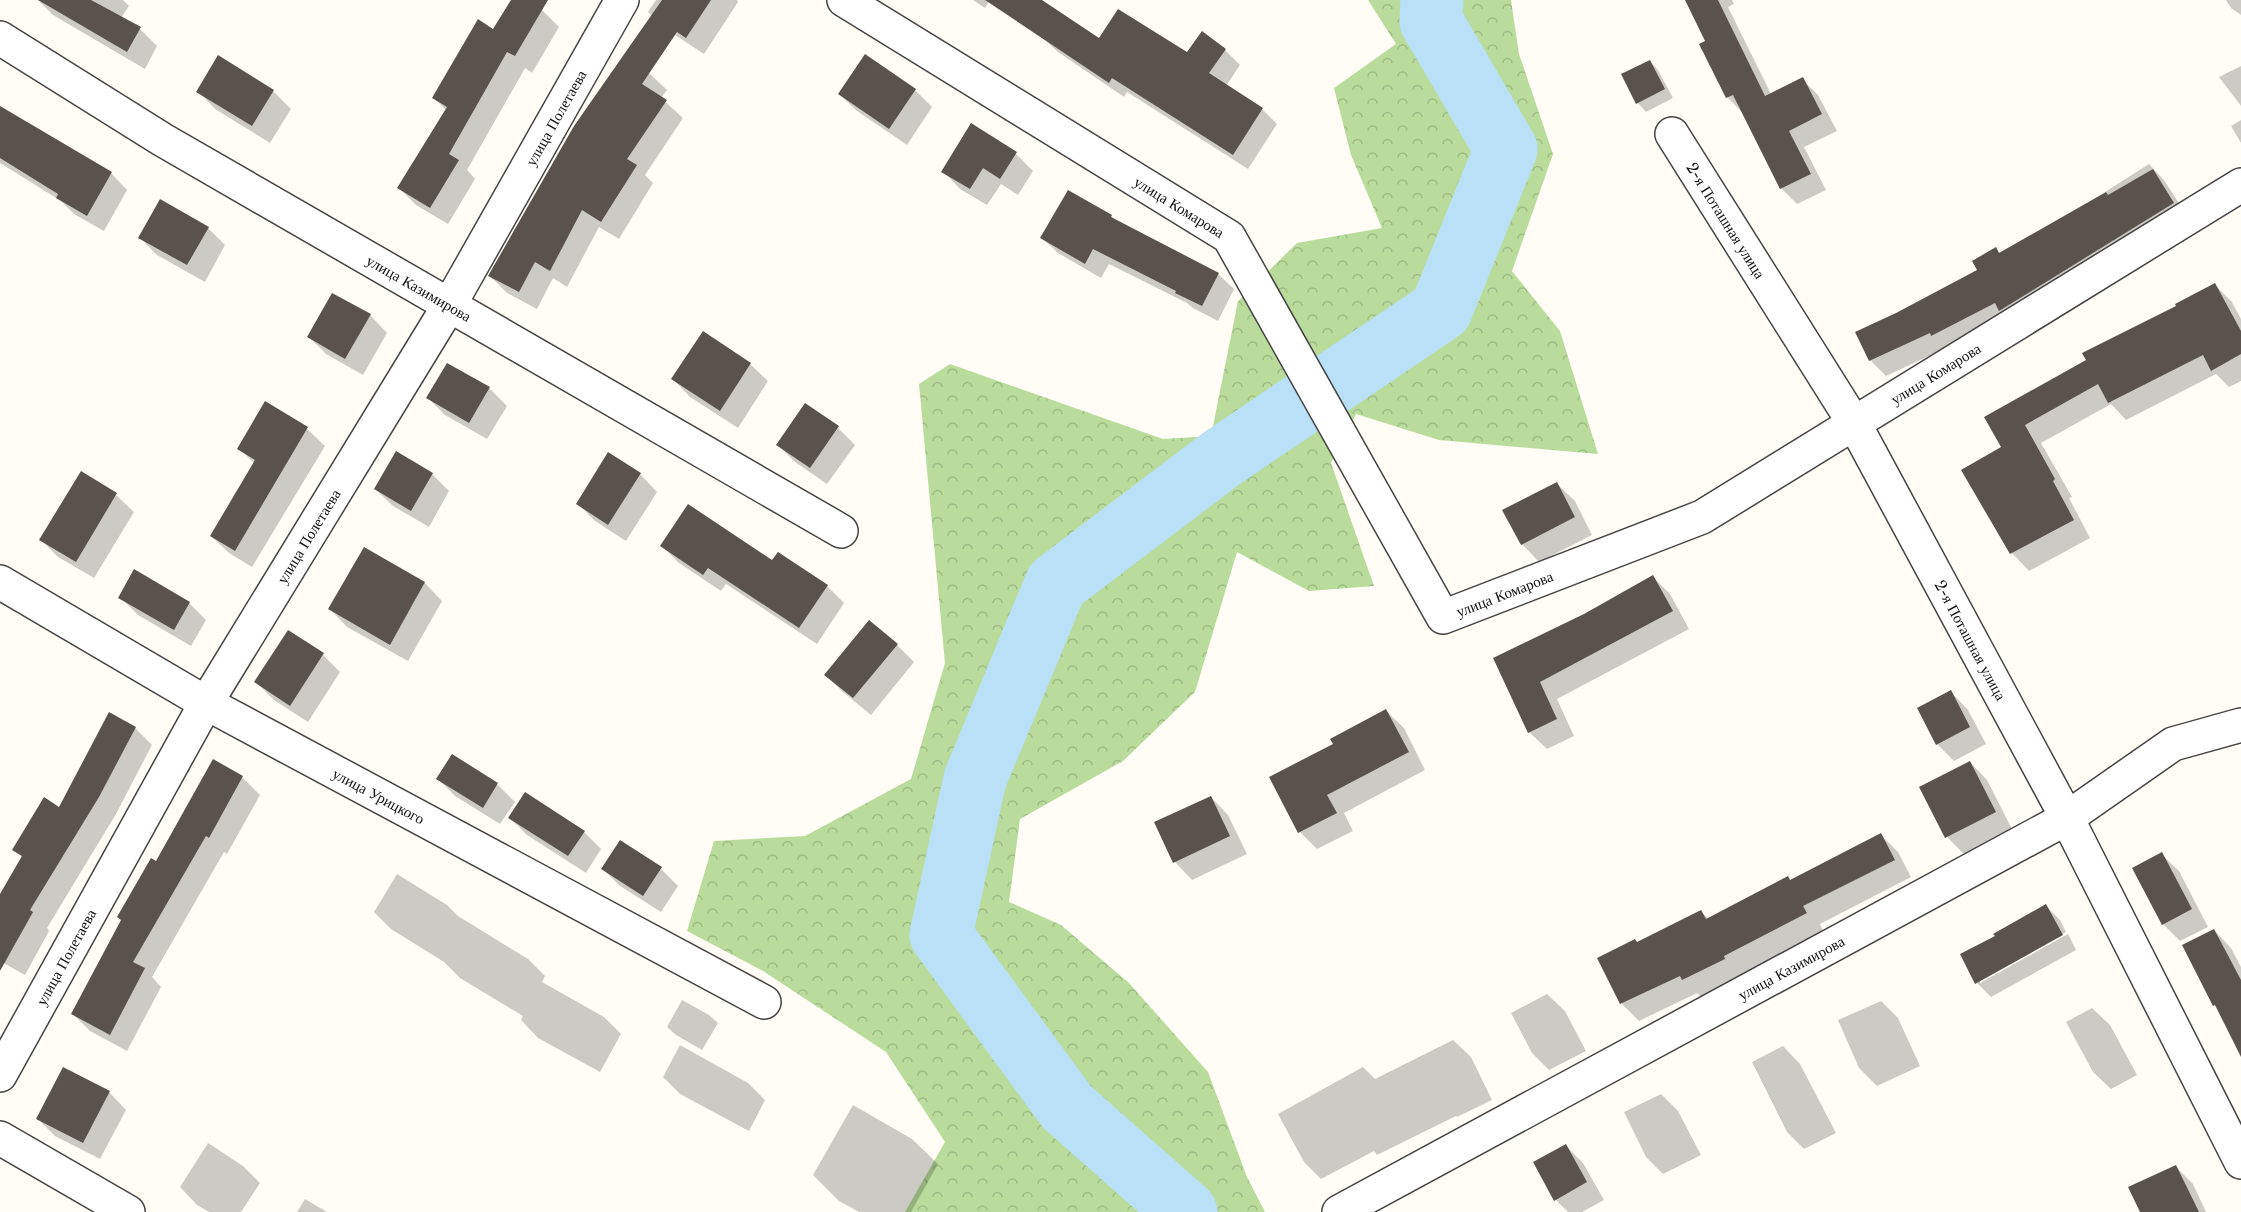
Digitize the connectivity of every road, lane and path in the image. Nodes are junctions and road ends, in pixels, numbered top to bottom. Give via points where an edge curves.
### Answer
1 (622, 0) edge
2 (844, 0) edge
3 (0, 38) edge
4 (1672, 134) dead end
5 (2241, 185) edge
6 (450, 304) junction
7 (1854, 423) junction
8 (841, 531) dead end
9 (0, 582) edge
10 (206, 703) junction
11 (2241, 725) edge
12 (2067, 818) junction
13 (764, 1002) dead end
14 (0, 1075) edge
15 (0, 1138) edge
16 (2241, 1162) edge
17 (128, 1212) edge
18 (1339, 1212) edge

1 - 6 street, улица Полетаева
2 - 7 street, улица Комарова via 1229,237 1443,616 1702,517
3 - 6 street, улица Казимирова via 162,140
4 - 7 street, 2-я Поташная улица
5 - 7 street, улица Комарова
6 - 8 street, улица Казимирова
6 - 10 street, улица Полетаева
7 - 12 street, 2-я Поташная улица
9 - 10 street, улица Урицкого
10 - 13 street, улица Урицкого
10 - 14 street, улица Полетаева
11 - 12 street, улица Казимирова via 2173,744
12 - 16 street, 2-я Поташная улица
12 - 18 street, улица Казимирова
15 - 17 street

